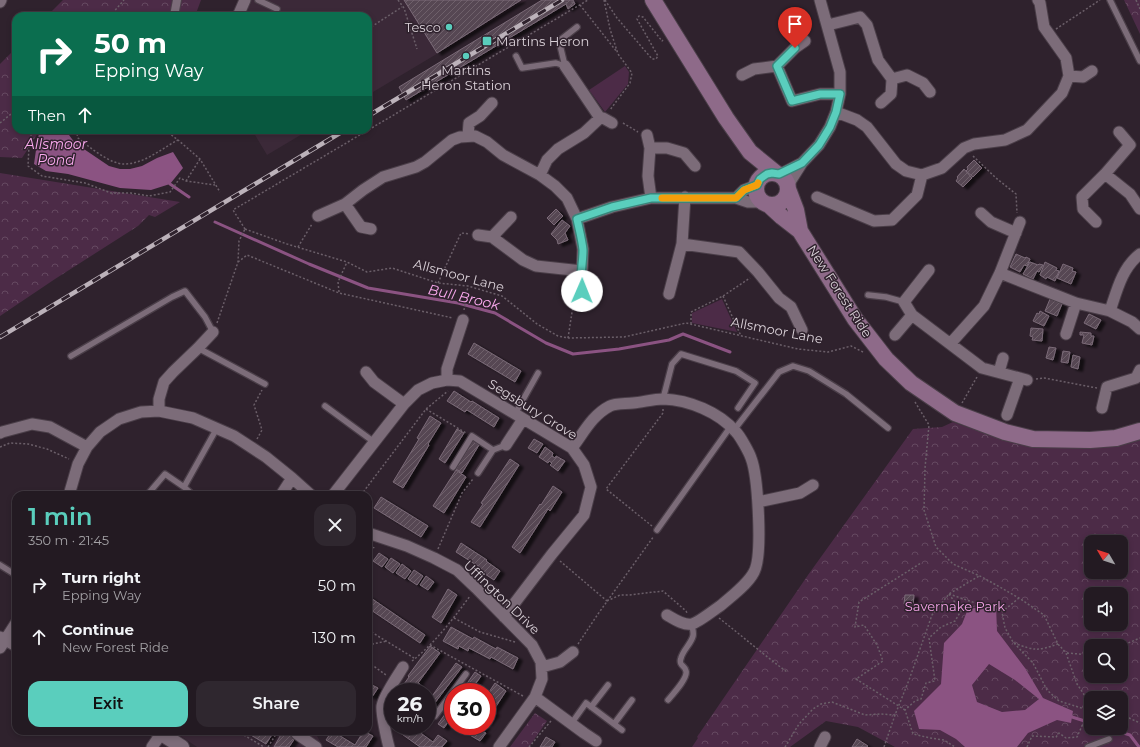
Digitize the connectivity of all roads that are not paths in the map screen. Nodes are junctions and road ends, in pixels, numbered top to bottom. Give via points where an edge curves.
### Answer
1 (177, 0) edge
2 (246, 0) edge
3 (258, 0) edge
4 (653, 0) edge
5 (820, 0) edge
6 (1038, 0) edge
7 (1110, 0) edge
8 (276, 9) dead end
9 (175, 12) edge
10 (240, 12) edge
11 (828, 26) junction
12 (577, 27) dead end
13 (805, 41) dead end
14 (516, 56) dead end
15 (1140, 62) edge
16 (565, 66) junction
17 (777, 66) junction
18 (1092, 71) dead end
19 (742, 75) dead end
20 (1070, 76) junction
21 (892, 79) junction
22 (930, 92) dead end
23 (840, 94) junction
24 (492, 103) dead end
25 (881, 103) dead end
26 (836, 112) junction
27 (1119, 132) dead end
28 (647, 135) road end
29 (468, 136) junction
30 (650, 148) junction
31 (750, 152) junction
32 (695, 166) dead end
33 (1105, 174) junction
34 (540, 175) junction
35 (922, 175) junction
36 (783, 181) junction
37 (757, 184) junction
38 (685, 197) junction
39 (817, 197) dead end
40 (651, 198) junction
41 (736, 198) junction
42 (766, 203) junction
43 (345, 204) junction
44 (1140, 209) edge
45 (981, 213) dead end
46 (318, 216) road end
47 (511, 217) dead end
48 (577, 219) junction
49 (1020, 222) road end
50 (1096, 222) dead end
51 (371, 229) dead end
52 (800, 231) junction
53 (1016, 233) junction
54 (478, 235) road end
55 (492, 237) junction
56 (682, 244) junction
57 (1140, 254) edge
58 (929, 270) dead end
59 (582, 271) junction
60 (1000, 273) junction
61 (669, 294) dead end
62 (868, 296) dead end
63 (577, 301) road end
64 (904, 302) junction
65 (1076, 303) junction
66 (1110, 311) junction
67 (912, 315) junction
68 (463, 320) road end
69 (1140, 329) edge
70 (802, 330) dead end
71 (213, 332) joint
72 (1066, 334) dead end
73 (895, 335) dead end
74 (950, 344) junction
75 (198, 348) junction
76 (71, 356) dead end
77 (1003, 358) dead end
78 (1140, 370) edge
79 (366, 372) dead end
80 (999, 372) junction
81 (538, 374) dead end
82 (447, 380) junction
83 (265, 384) road end
84 (663, 399) junction
85 (404, 404) junction
86 (325, 406) dead end
87 (738, 408) dead end
88 (1102, 408) dead end
89 (159, 411) junction
90 (1007, 415) dead end
91 (519, 416) junction
92 (217, 428) junction
93 (733, 428) junction
94 (888, 428) dead end
95 (1140, 431) edge
96 (0, 433) edge
97 (374, 442) junction
98 (506, 445) joint
99 (87, 447) junction
100 (572, 448) junction
101 (493, 450) junction
102 (453, 467) dead end
103 (478, 473) road end
104 (292, 478) junction
105 (813, 485) dead end
106 (184, 487) junction
107 (70, 491) edge
108 (150, 491) edge
109 (188, 491) edge
110 (284, 491) edge
111 (307, 491) edge
112 (336, 491) edge
113 (758, 502) junction
114 (657, 530) road end
115 (372, 534) edge
116 (0, 565) edge
117 (12, 572) edge
118 (666, 616) dead end
119 (504, 617) junction
120 (692, 624) junction
121 (12, 628) edge
122 (2, 642) edge
123 (12, 645) edge
124 (573, 652) road end
125 (403, 667) dead end
126 (542, 667) junction
127 (466, 674) dead end
128 (395, 683) edge
129 (608, 685) dead end
130 (531, 698) junction
131 (632, 700) dead end
132 (668, 700) dead end
133 (384, 703) edge
134 (591, 707) junction
135 (436, 715) edge
136 (384, 720) edge
137 (571, 724) junction
138 (614, 724) junction
139 (622, 730) dead end
140 (158, 735) edge
141 (164, 735) edge
142 (298, 735) edge
143 (386, 735) edge
144 (1110, 739) dead end
145 (596, 741) dead end
146 (152, 747) edge
147 (182, 747) edge
148 (316, 747) edge
149 (389, 747) edge
150 (499, 747) edge
151 (1088, 747) edge

1 - 9 street
2 - 10 street
3 - 8 lane
4 - 31 main road, New Forest Ride
5 - 11 street
6 - 20 street via 1044,27 1066,58
7 - 15 lane
11 - 21 street via 860,17 867,25 878,60
11 - 23 street via 840,72
12 - 16 lane via 559,41
13 - 17 street
14 - 16 lane via 522,68 556,63
16 - 34 street via 610,119 558,149
17 - 19 street via 754,69
17 - 23 street via 792,101 820,94
18 - 20 street via 1083,77
20 - 35 street via 1062,93 1027,130 1005,140 974,144 964,148 942,168
21 - 22 street via 907,75 923,83
21 - 25 street via 891,94
23 - 26 street
24 - 29 street via 469,123
26 - 35 street via 867,127 896,164 906,171
26 - 36 street via 819,145
27 - 33 street via 1130,145
28 - 30 street
29 - 34 street via 482,139 503,155
29 - 43 street via 452,140 416,167 383,177
30 - 32 street via 666,148 684,153
30 - 40 street via 648,176
31 - 36 main road, New Forest Ride
31 - 37 main road, New Forest Ride via 751,168
33 - 44 street via 1130,194
33 - 50 street via 1082,197 1084,209
34 - 48 street via 567,198
35 - 39 street via 917,195 892,220 874,221
36 - 37 main road via 767,174
36 - 42 main road via 787,195 784,200 775,205
36 - 52 main road, New Forest Ride via 796,210
37 - 41 street via 744,190
37 - 42 main road, New Forest Ride via 757,194
38 - 40 street
38 - 41 street
38 - 56 street
40 - 48 street
41 - 42 street
42 - 52 main road, New Forest Ride
43 - 46 street
43 - 51 street via 361,227
45 - 53 street via 991,222
47 - 55 street
48 - 59 street via 583,249
49 - 53 street
52 - 95 main road, New Forest Ride via 855,319 886,359 911,383 955,412 1005,432 1033,439 1090,440 1116,438
53 - 60 street
54 - 55 street
55 - 59 street via 523,260 536,266
56 - 61 street
56 - 70 street via 739,252 779,298 791,307
57 - 66 street via 1122,275
58 - 64 street
59 - 63 street via 582,291
60 - 65 street
60 - 74 street via 984,306
62 - 64 lane
64 - 67 street
65 - 66 street
65 - 72 street
66 - 69 street
67 - 73 street
67 - 74 street
68 - 82 street via 447,369
71 - 75 street
71 - 76 lane via 185,291
74 - 80 street via 982,368
75 - 83 lane
75 - 89 street via 164,382 159,399
77 - 80 street
78 - 88 street via 1136,378 1107,387
79 - 85 street via 374,382
80 - 90 street via 1024,379
81 - 91 lane
82 - 85 street, Segsbury Grove via 432,383 418,390
82 - 91 street, Segsbury Grove via 460,381
84 - 87 lane via 672,364 681,354 736,371 755,383
84 - 93 street via 690,403 710,412
84 - 100 street via 611,405 596,416
85 - 97 street, Segsbury Grove
86 - 97 lane
89 - 92 street via 193,418
89 - 99 street via 141,412 119,419 100,432
91 - 98 street
91 - 100 street, Segsbury Grove
92 - 104 street via 266,457
92 - 106 lane
93 - 94 lane via 779,372 792,366 808,371 846,394
93 - 113 street via 751,459
93 - 114 lane
96 - 99 street via 32,424 50,427
97 - 112 street, Segsbury Grove
98 - 101 lane
99 - 107 street via 78,464
100 - 119 street, Segsbury Grove via 584,465 590,487 584,515
101 - 102 lane via 472,436
101 - 103 lane
104 - 110 street
104 - 111 street
105 - 113 street via 800,493
106 - 108 lane via 164,474
106 - 109 lane
113 - 120 street via 758,561 754,572 736,592
115 - 119 street, Uffington Drive via 407,546 457,570
116 - 117 lane
118 - 120 street
119 - 126 street, Uffington Drive via 532,645
120 - 132 lane via 693,637 680,661 687,672
121 - 122 street
122 - 123 street
124 - 126 street via 560,662
125 - 128 street
126 - 130 street via 542,679
127 - 135 lane
129 - 134 lane
130 - 137 street via 557,712
130 - 150 street
131 - 138 lane
133 - 136 street
134 - 137 lane via 586,703
134 - 138 lane
137 - 145 street
138 - 139 lane
140 - 146 street
141 - 147 street
142 - 148 street
143 - 149 street
144 - 151 lane

